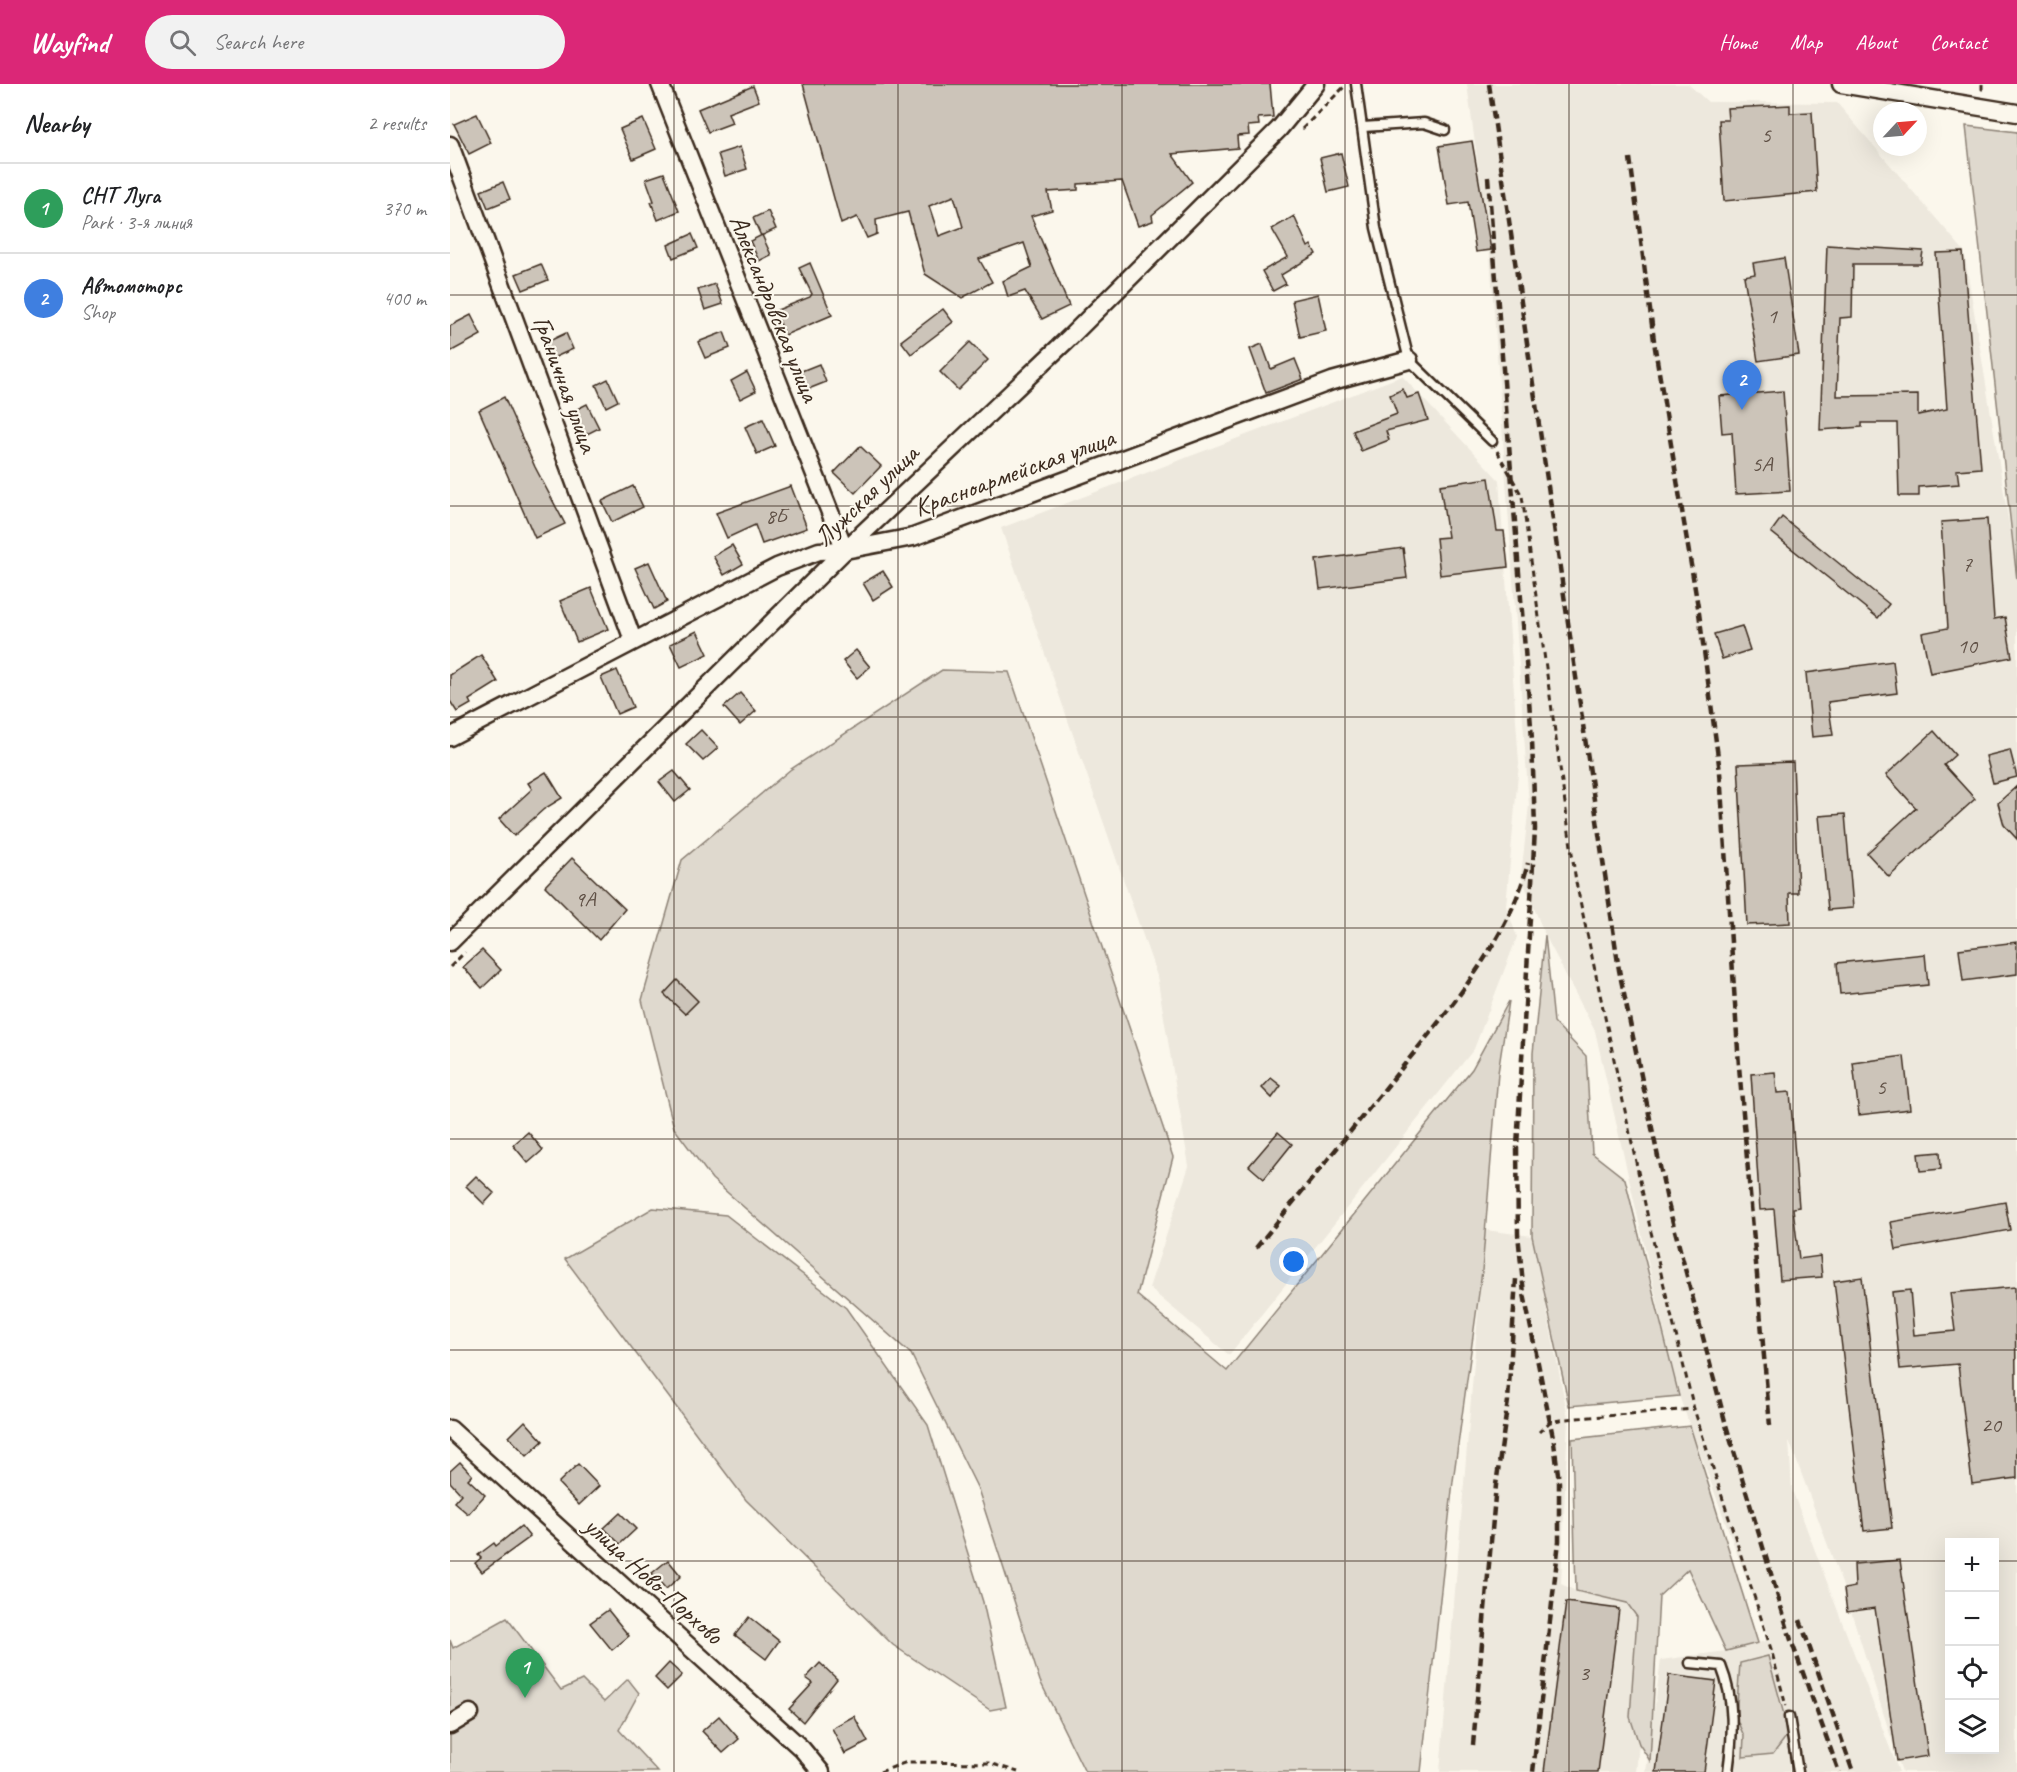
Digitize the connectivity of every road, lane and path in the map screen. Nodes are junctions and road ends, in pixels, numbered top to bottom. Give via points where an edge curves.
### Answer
1 (660, 84) edge
2 (1316, 84) edge
3 (1356, 84) edge
4 (1841, 84) edge
5 (1982, 84) edge
6 (1994, 91) dead end
7 (2017, 113) edge
8 (1363, 127) junction
9 (1445, 130) dead end
10 (450, 145) edge
11 (1409, 360) junction
12 (1492, 441) joint
13 (845, 550) junction
14 (633, 640) junction
15 (450, 737) edge
16 (450, 942) edge
17 (1694, 1409) junction
18 (450, 1429) edge
19 (1539, 1432) dead end
20 (1690, 1663) dead end
21 (470, 1713) dead end
22 (1789, 1717) joint
23 (450, 1725) edge
24 (821, 1772) edge
25 (880, 1772) edge
26 (1018, 1772) edge
27 (1728, 1772) edge
28 (1798, 1772) edge

1 - 13 street, Александровская улица
2 - 13 street, Лужская улица via 1279,129 1070,337
3 - 8 lane
4 - 7 street
5 - 6 path via 1982,89
8 - 9 lane via 1424,123
8 - 11 lane via 1376,228
10 - 14 street, Граничная улица
11 - 12 lane
11 - 13 street, Красноармейская улица via 1332,381 913,537
12 - 17 path via 1522,496 1576,882 1651,1232
13 - 14 street, Красноармейская улица via 819,551 777,567
13 - 16 street, Лужская улица
14 - 15 street, Красноармейская улица
17 - 19 path via 1565,1419 1550,1422
17 - 22 path
18 - 24 street, улица Ново-Порхово via 794,1741
20 - 27 lane via 1721,1666 1730,1688 1733,1734
21 - 23 street
22 - 28 lane
25 - 26 path via 907,1762 989,1763

